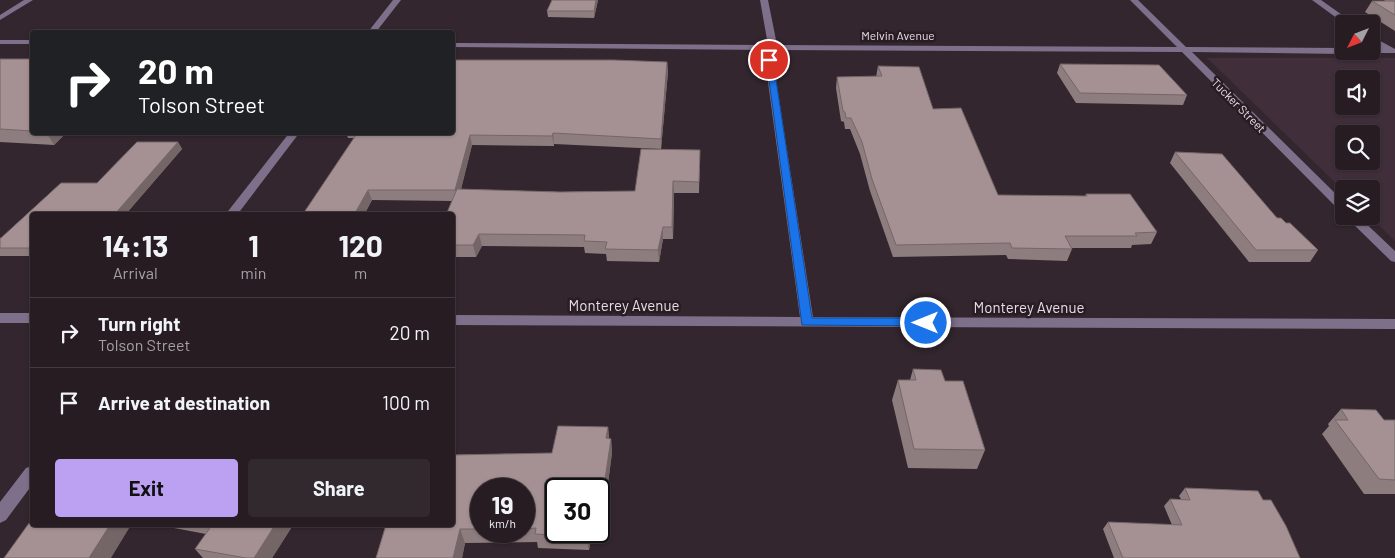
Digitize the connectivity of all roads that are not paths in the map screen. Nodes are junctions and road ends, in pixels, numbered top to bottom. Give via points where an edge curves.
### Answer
1 (29, 0) edge
2 (397, 0) edge
3 (764, 0) edge
4 (1134, 0) edge
5 (1316, 0) edge
6 (1338, 15) edge
7 (0, 18) edge
8 (374, 30) edge
9 (0, 42) edge
10 (30, 42) edge
11 (1380, 43) edge
12 (455, 45) edge
13 (773, 47) junction
14 (1184, 50) junction
15 (1335, 51) edge
16 (1380, 51) edge
17 (1393, 51) edge
18 (293, 135) edge
19 (1335, 200) edge
20 (233, 212) edge
21 (1360, 225) edge
22 (1395, 258) edge
23 (0, 318) edge
24 (30, 318) edge
25 (455, 320) edge
26 (807, 322) junction
27 (1395, 324) edge
28 (30, 476) edge
29 (0, 516) edge

1 - 7 street
2 - 8 street
3 - 13 street
4 - 14 street, Tucker Street
5 - 6 street
9 - 10 street
11 - 17 street
12 - 13 street, Melvin Avenue
13 - 14 street, Melvin Avenue
13 - 26 street via 769,60
14 - 15 street, Melvin Avenue
14 - 19 street, Tucker Street
16 - 17 street
18 - 20 street
21 - 22 street
23 - 24 street
25 - 26 street, Monterey Avenue
26 - 27 street, Monterey Avenue
28 - 29 street

